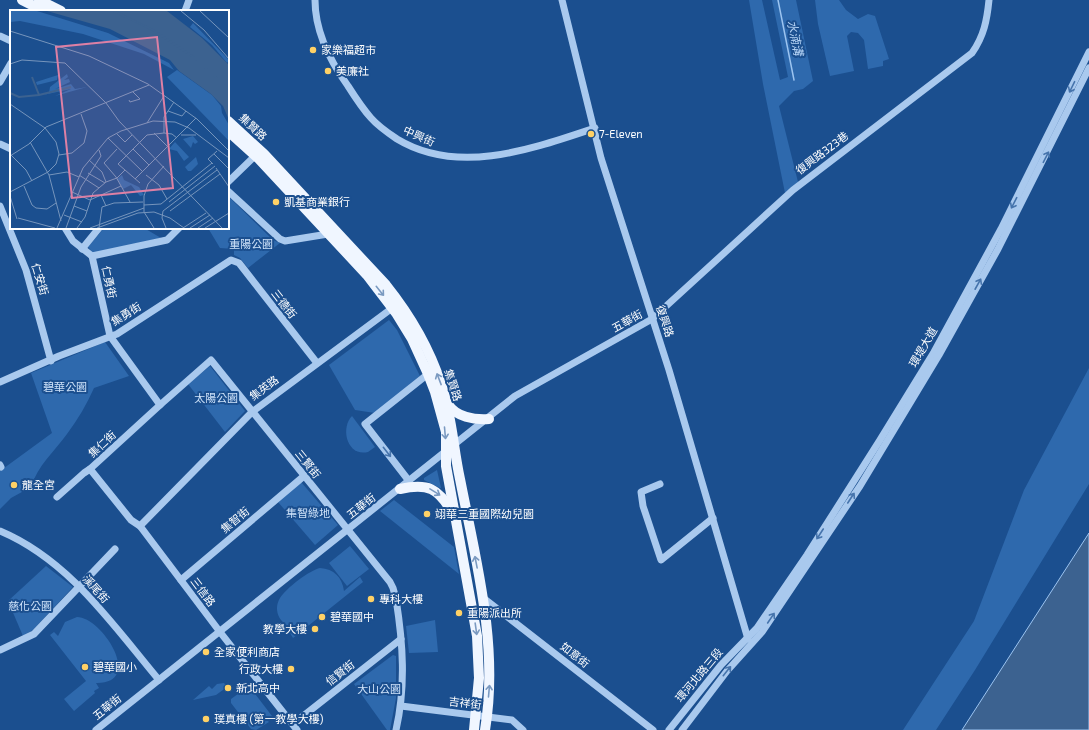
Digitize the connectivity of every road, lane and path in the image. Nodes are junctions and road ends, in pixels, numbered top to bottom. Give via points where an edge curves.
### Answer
1 (22, 0) edge
2 (189, 0) edge
3 (315, 0) edge
4 (562, 0) edge
5 (989, 0) edge
6 (43, 7) edge
7 (56, 10) edge
8 (185, 10) edge
9 (0, 36) edge
10 (10, 41) edge
11 (1089, 52) edge
12 (10, 65) edge
13 (1089, 68) edge
14 (0, 82) edge
15 (229, 122) edge
16 (595, 128) junction
17 (229, 132) edge
18 (0, 144) edge
19 (10, 148) edge
20 (257, 153) junction
21 (229, 181) edge
22 (229, 192) edge
23 (1, 211) edge
24 (65, 229) edge
25 (98, 229) edge
26 (178, 229) edge
27 (328, 234) junction
28 (82, 249) junction
29 (92, 256) junction
30 (234, 260) joint
31 (397, 305) junction
32 (652, 319) junction
33 (110, 336) junction
34 (936, 353) junction
35 (51, 361) junction
36 (317, 363) junction
37 (428, 374) junction
38 (0, 382) edge
39 (447, 402) junction
40 (160, 405) junction
41 (904, 408) junction
42 (252, 412) junction
43 (489, 418) junction
44 (455, 444) junction
45 (445, 453) junction
46 (90, 469) junction
47 (304, 476) junction
48 (409, 480) junction
49 (660, 484) dead end
50 (400, 488) junction
51 (57, 497) dead end
52 (713, 518) junction
53 (456, 520) junction
54 (140, 526) junction
55 (0, 531) edge
56 (347, 531) junction
57 (115, 549) dead end
58 (180, 580) junction
59 (80, 586) junction
60 (482, 597) junction
61 (220, 632) junction
62 (748, 636) junction
63 (401, 639) junction
64 (748, 649) junction
65 (0, 650) edge
66 (159, 680) junction
67 (401, 706) junction
68 (682, 714) junction
69 (476, 716) junction
70 (487, 717) junction
71 (690, 720) junction
72 (295, 727) edge
73 (96, 730) edge
74 (396, 730) edge
75 (474, 730) edge
76 (485, 730) edge
77 (523, 730) edge
78 (653, 730) edge
79 (669, 730) edge
80 (682, 730) edge

1 - 6 main road
2 - 8 street
3 - 16 street, 中興街 via 322,39 333,64 371,119 388,134 412,148 432,155 486,156 544,145
4 - 16 street, 復興路
5 - 32 street, 復興路323巷 via 985,29 972,53 793,190
6 - 7 main road
9 - 10 street
11 -> 34 street, 環堤大道
12 - 14 street
34 -> 13 street, 環堤大道 via 998,249
15 - 20 main road, 集賢路
16 - 32 street, 復興路 via 601,158
17 - 20 main road, 集賢路
18 - 19 street
20 - 21 street
20 - 27 main road, 集賢路
20 - 31 main road, 集賢路 via 370,267
22 - 27 street via 280,239 285,241
23 - 35 street, 仁安街 via 26,270
24 - 28 street via 69,238
25 - 28 street
26 - 29 street via 167,240
27 -> 31 main road, 集賢路
28 - 29 street
29 - 33 street, 仁勇街
30 - 33 street, 集勇街 via 227,261 117,334
30 - 36 street, 三德街 via 239,263
31 - 36 street, 集英路
31 - 37 main road, 集賢路
39 -> 31 main road, 集賢路 via 421,336
32 - 43 street, 五華街 via 516,396
32 - 52 street, 復興路
33 - 35 street, 集勇街
33 - 40 street
34 - 41 street, 環堤大道
35 - 38 street, 集勇街
36 - 42 street, 集英路
37 -> 45 main road, 集賢路 via 446,432
37 -> 48 street via 365,424
39 - 43 main road via 452,411 458,414 480,419
39 - 44 main road, 集賢路
40 - 42 street, 三賢街 via 211,360
40 - 46 street, 集仁街
41 -> 62 street, 環堤大道 via 807,555 757,628
64 -> 41 street, 環堤大道 via 824,540
42 - 47 street, 三賢街
42 - 54 street, 集英路
43 - 44 street, 五華街
44 - 45 street, 五華街
60 -> 44 main road, 集賢路
45 - 48 street, 五華街
45 - 53 main road, 集賢路
46 - 51 street, 集仁街
46 - 54 street, 三信路 via 131,520
47 - 56 street, 三賢街
47 - 58 street, 集智街
48 - 50 street, 五華街
49 - 52 street via 641,492 643,506 661,560
50 -> 53 main road via 424,486 435,490 442,496
50 - 56 street, 五華街
52 - 62 street, 復興路
53 -> 69 main road, 集賢路 via 477,636 479,678
54 - 58 street, 三信路
55 - 59 street, 溪尾街 via 34,549
56 - 61 street, 五華街
56 - 63 street, 三賢街 via 393,588
57 - 59 street
58 - 61 street, 三信路
59 - 65 street via 34,634
59 - 66 street, 溪尾街
70 -> 60 main road, 集賢路 via 490,681 489,640
60 - 78 street, 如意街
61 - 66 street, 五華街
61 - 72 street, 三信路
62 - 64 street, 復興路
62 - 68 street, 環河北路三段
63 - 67 street, 三賢街
63 - 72 street, 信賢街
71 -> 64 street, 環河北路三段 via 727,671
66 - 73 street, 五華街
67 - 69 street, 吉祥街
67 - 74 street, 三賢街
68 - 71 street
68 - 79 street, 環河北路三段
69 - 70 street, 吉祥街
69 - 75 main road, 集賢路
70 - 76 main road, 集賢路
70 - 77 street, 吉祥街 via 512,720
71 - 80 street, 環河北路三段

